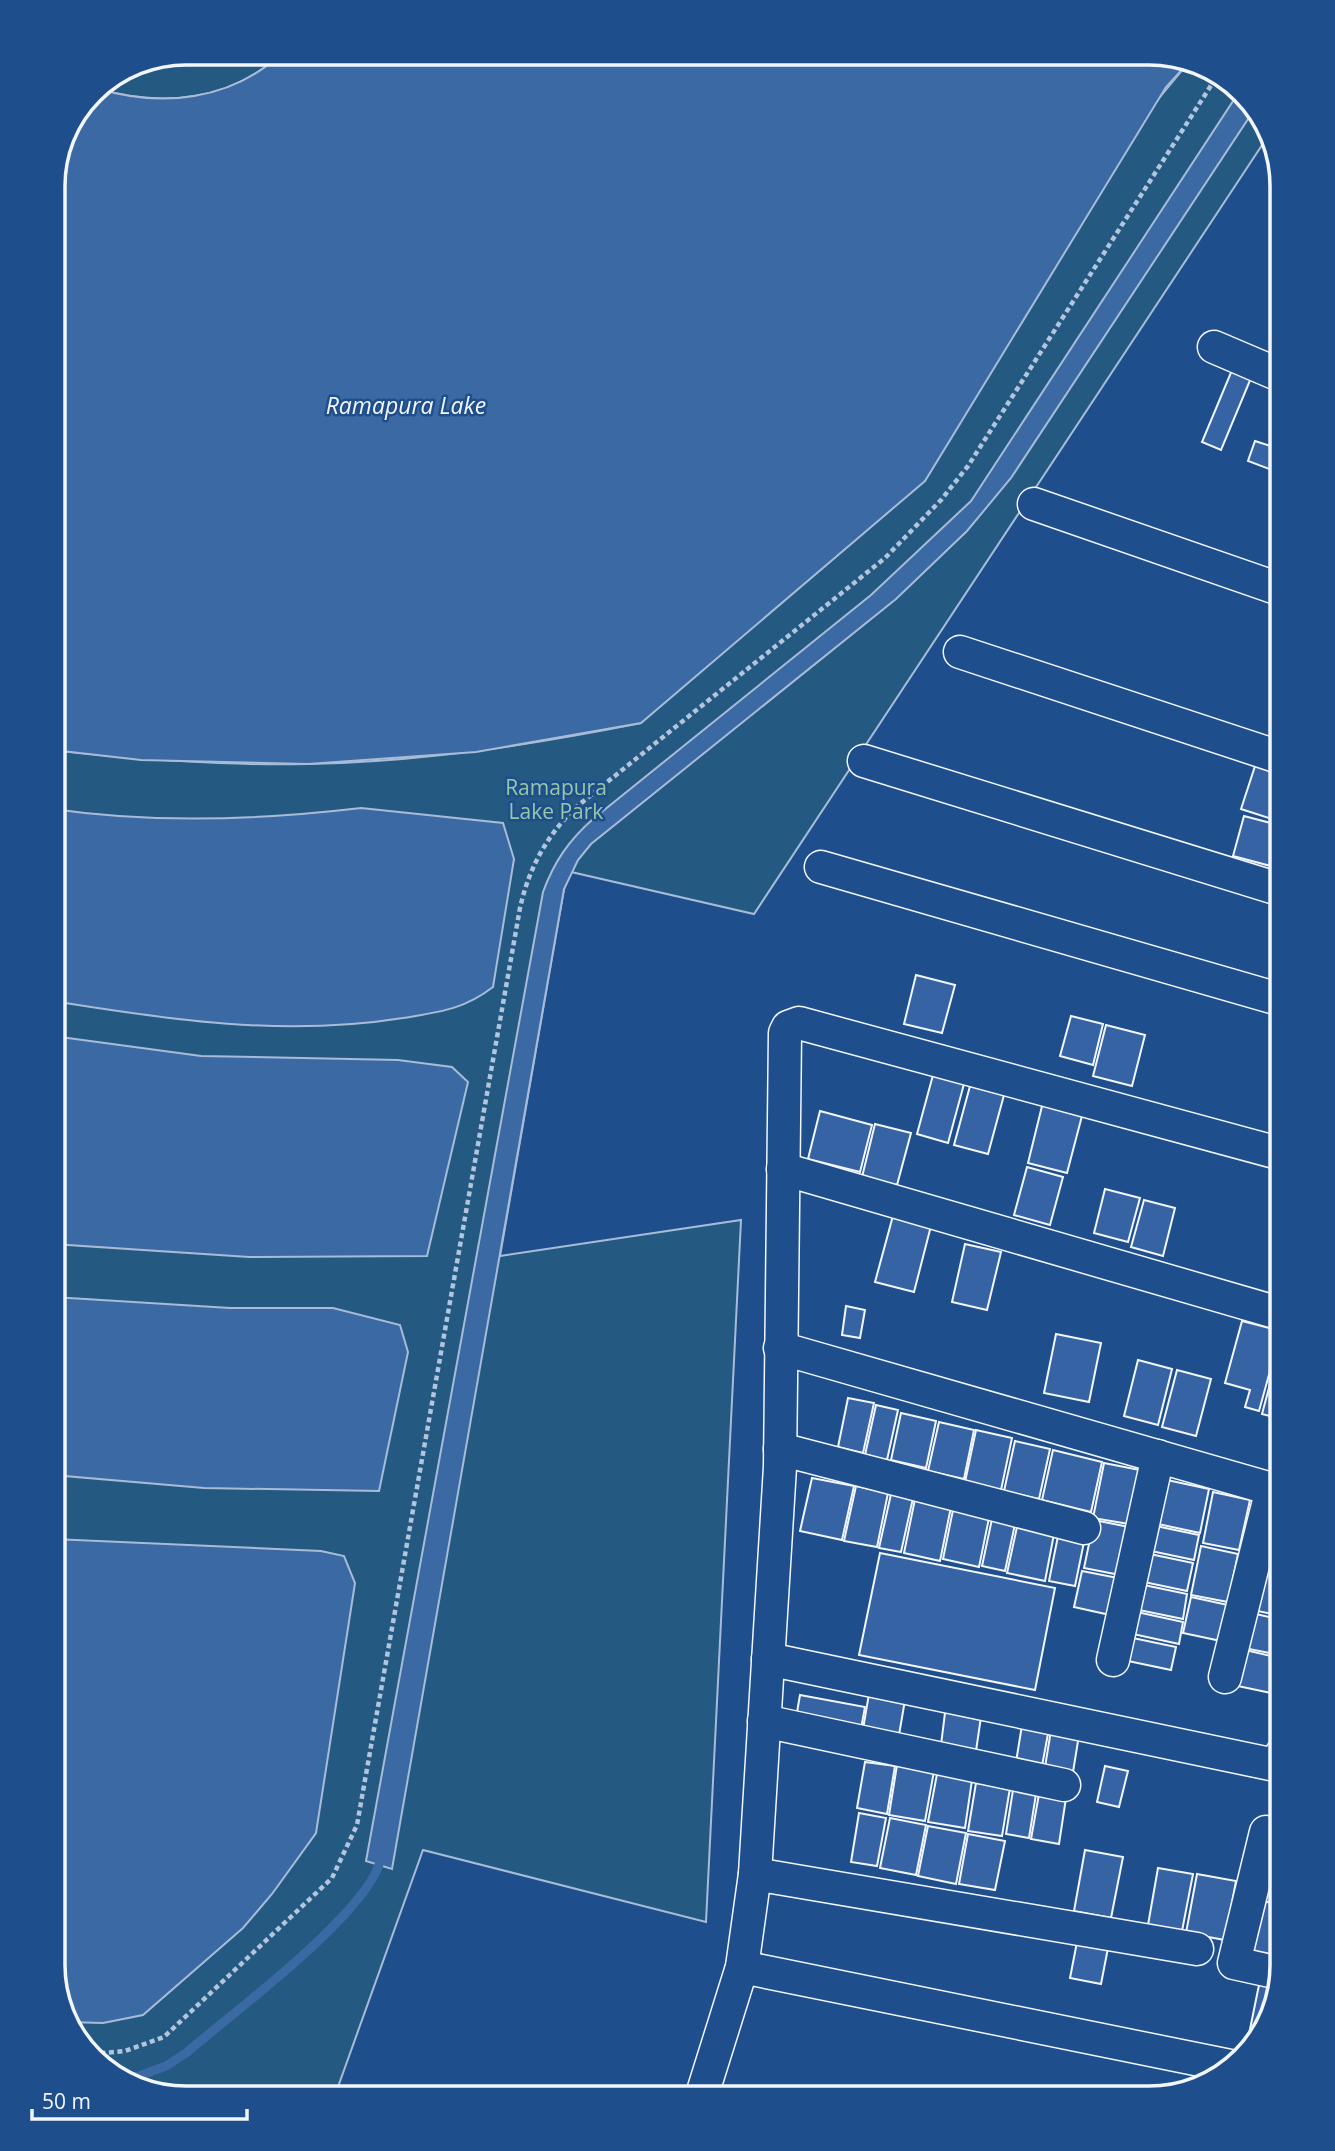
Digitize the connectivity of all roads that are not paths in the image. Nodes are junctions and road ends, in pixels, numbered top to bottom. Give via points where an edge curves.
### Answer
1 (1213, 348) dead end
2 (1270, 371) edge
3 (1034, 504) dead end
4 (1270, 586) edge
5 (960, 652) dead end
6 (1270, 754) edge
7 (864, 761) dead end
8 (821, 867) dead end
9 (1270, 886) edge
10 (1270, 996) edge
11 (1270, 1150) edge
12 (783, 1169) junction
13 (1270, 1310) edge
14 (780, 1348) junction
15 (780, 1448) junction
16 (1158, 1456) junction
17 (1270, 1488) edge
18 (1270, 1515) edge
19 (1084, 1528) dead end
20 (768, 1659) junction
21 (1113, 1660) dead end
22 (1225, 1677) dead end
23 (764, 1721) junction
24 (1270, 1764) edge
25 (1065, 1785) dead end
26 (1270, 1833) edge
27 (755, 1874) junction
28 (1197, 1949) dead end
29 (742, 1967) junction
30 (1270, 1971) edge
31 (1220, 2064) edge
32 (705, 2086) edge

1 - 2 street
3 - 4 street
5 - 6 street
7 - 9 street
8 - 10 street
11 - 12 street via 799,1023 785,1033
12 - 13 street
12 - 14 street
14 - 15 street
14 - 16 street
15 - 19 street
15 - 20 street
16 - 17 street
16 - 21 street
18 - 22 street
20 - 23 street
20 - 24 street
23 - 25 street
23 - 27 street
26 - 30 street via 1266,1832 1234,1963
27 - 28 street
27 - 29 street
29 - 31 street
29 - 32 street

